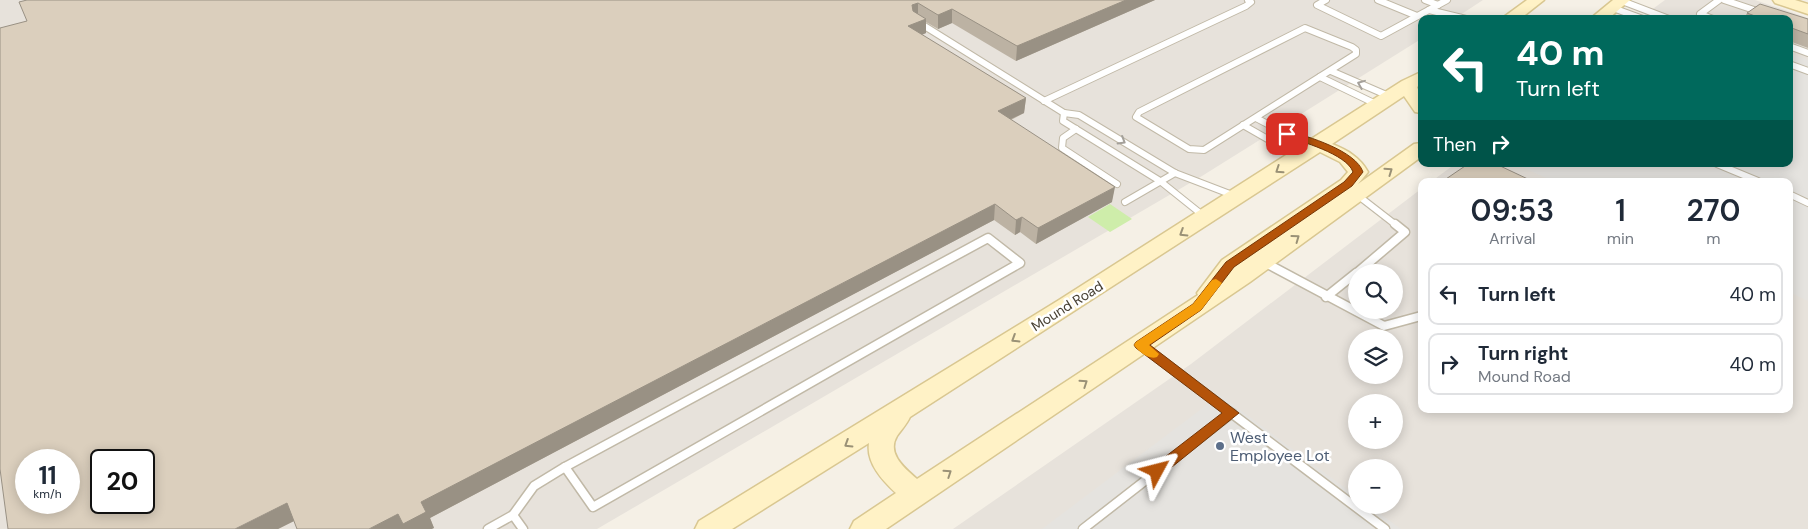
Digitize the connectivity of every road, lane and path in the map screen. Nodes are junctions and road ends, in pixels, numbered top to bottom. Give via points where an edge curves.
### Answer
1 (1248, 0) edge
2 (1326, 0) edge
3 (1378, 0) edge
4 (1425, 0) edge
5 (1447, 0) edge
6 (1537, 0) edge
7 (1719, 0) edge
8 (1724, 0) edge
9 (1780, 0) edge
10 (1619, 3) edge
11 (1438, 5) junction
12 (1808, 9) edge
13 (1429, 10) junction
14 (1436, 13) junction
15 (1765, 13) edge
16 (1419, 15) edge
17 (1439, 15) edge
18 (1446, 15) edge
19 (1515, 15) edge
20 (1603, 15) edge
21 (1637, 15) edge
22 (1656, 15) edge
23 (1703, 15) edge
24 (1417, 16) joint
25 (916, 21) edge
26 (1793, 47) edge
27 (1808, 53) edge
28 (1793, 65) edge
29 (1331, 71) junction
30 (1808, 71) edge
31 (1320, 77) junction
32 (1415, 81) edge
33 (1044, 100) junction
34 (1385, 101) junction
35 (1418, 105) edge
36 (1064, 113) junction
37 (1256, 118) junction
38 (1243, 125) junction
39 (1076, 129) junction
40 (1107, 132) junction
41 (1093, 140) junction
42 (1318, 144) junction
43 (1418, 150) edge
44 (1300, 157) junction
45 (1725, 167) edge
46 (1176, 173) junction
47 (1751, 178) edge
48 (1160, 181) junction
49 (1117, 184) dead end
50 (1356, 194) junction
51 (1793, 196) edge
52 (1239, 197) junction
53 (1125, 202) dead end
54 (1808, 203) edge
55 (1206, 218) junction
56 (1264, 262) junction
57 (1368, 264) edge
58 (1348, 280) edge
59 (1326, 298) junction
60 (1197, 307) junction
61 (1418, 317) edge
62 (1141, 345) junction
63 (904, 409) junction
64 (1232, 413) junction
65 (564, 467) junction
66 (916, 494) junction
67 (513, 515) junction
68 (488, 529) edge
69 (523, 529) edge
70 (709, 529) edge
71 (864, 529) edge
72 (1083, 529) edge
73 (1386, 529) edge

1 - 33 lane via 1251,2 1246,6
2 - 24 lane via 1319,7 1381,36
3 - 24 lane
4 - 11 lane
5 - 11 lane
6 - 19 main road
7 - 23 lane via 1700,14
8 - 15 lane
9 - 12 main road
10 - 20 main road
10 - 21 lane
10 - 22 lane
11 - 13 lane
13 - 14 lane
13 - 16 lane
14 - 17 lane
14 - 18 lane
25 - 33 lane
26 - 27 lane
28 - 30 lane
29 - 31 lane
34 -> 29 lane
29 - 38 lane via 1356,54 1356,50 1310,28 1302,29 1136,114 1140,120 1199,151
31 - 34 lane
31 - 37 lane
32 - 34 main road, Mound Road
32 - 35 main road via 1414,102
33 - 36 lane
34 - 42 main road, Mound Road
36 - 39 lane via 1063,121
36 - 40 lane via 1079,115
37 - 38 lane
37 - 42 lane via 1287,134
38 - 44 lane
39 - 41 lane
39 - 49 lane via 1065,135 1062,148
40 - 41 lane
40 -> 46 lane
41 - 48 lane
42 - 44 main road, Mound Road
42 - 60 main road via 1356,165 1358,172 1348,184 1230,265
50 -> 43 main road
44 -> 52 main road, Mound Road
45 - 47 lane
46 - 48 lane
46 - 52 lane
48 - 53 lane
48 - 55 lane
56 -> 50 main road
50 - 57 lane via 1406,232
51 - 54 lane
52 - 55 main road, Mound Road
55 -> 63 main road, Mound Road
56 - 59 lane
56 - 60 main road
58 - 59 lane
59 - 61 lane via 1384,326
60 - 62 main road
62 - 64 lane
66 -> 62 main road
63 - 66 main road via 883,437 882,456 891,473
63 -> 70 main road, Mound Road
64 - 72 lane
64 - 73 lane
65 - 65 lane via 988,238 1020,264 593,507
65 - 67 lane via 535,482
66 - 71 main road
67 - 68 lane
67 - 69 lane

